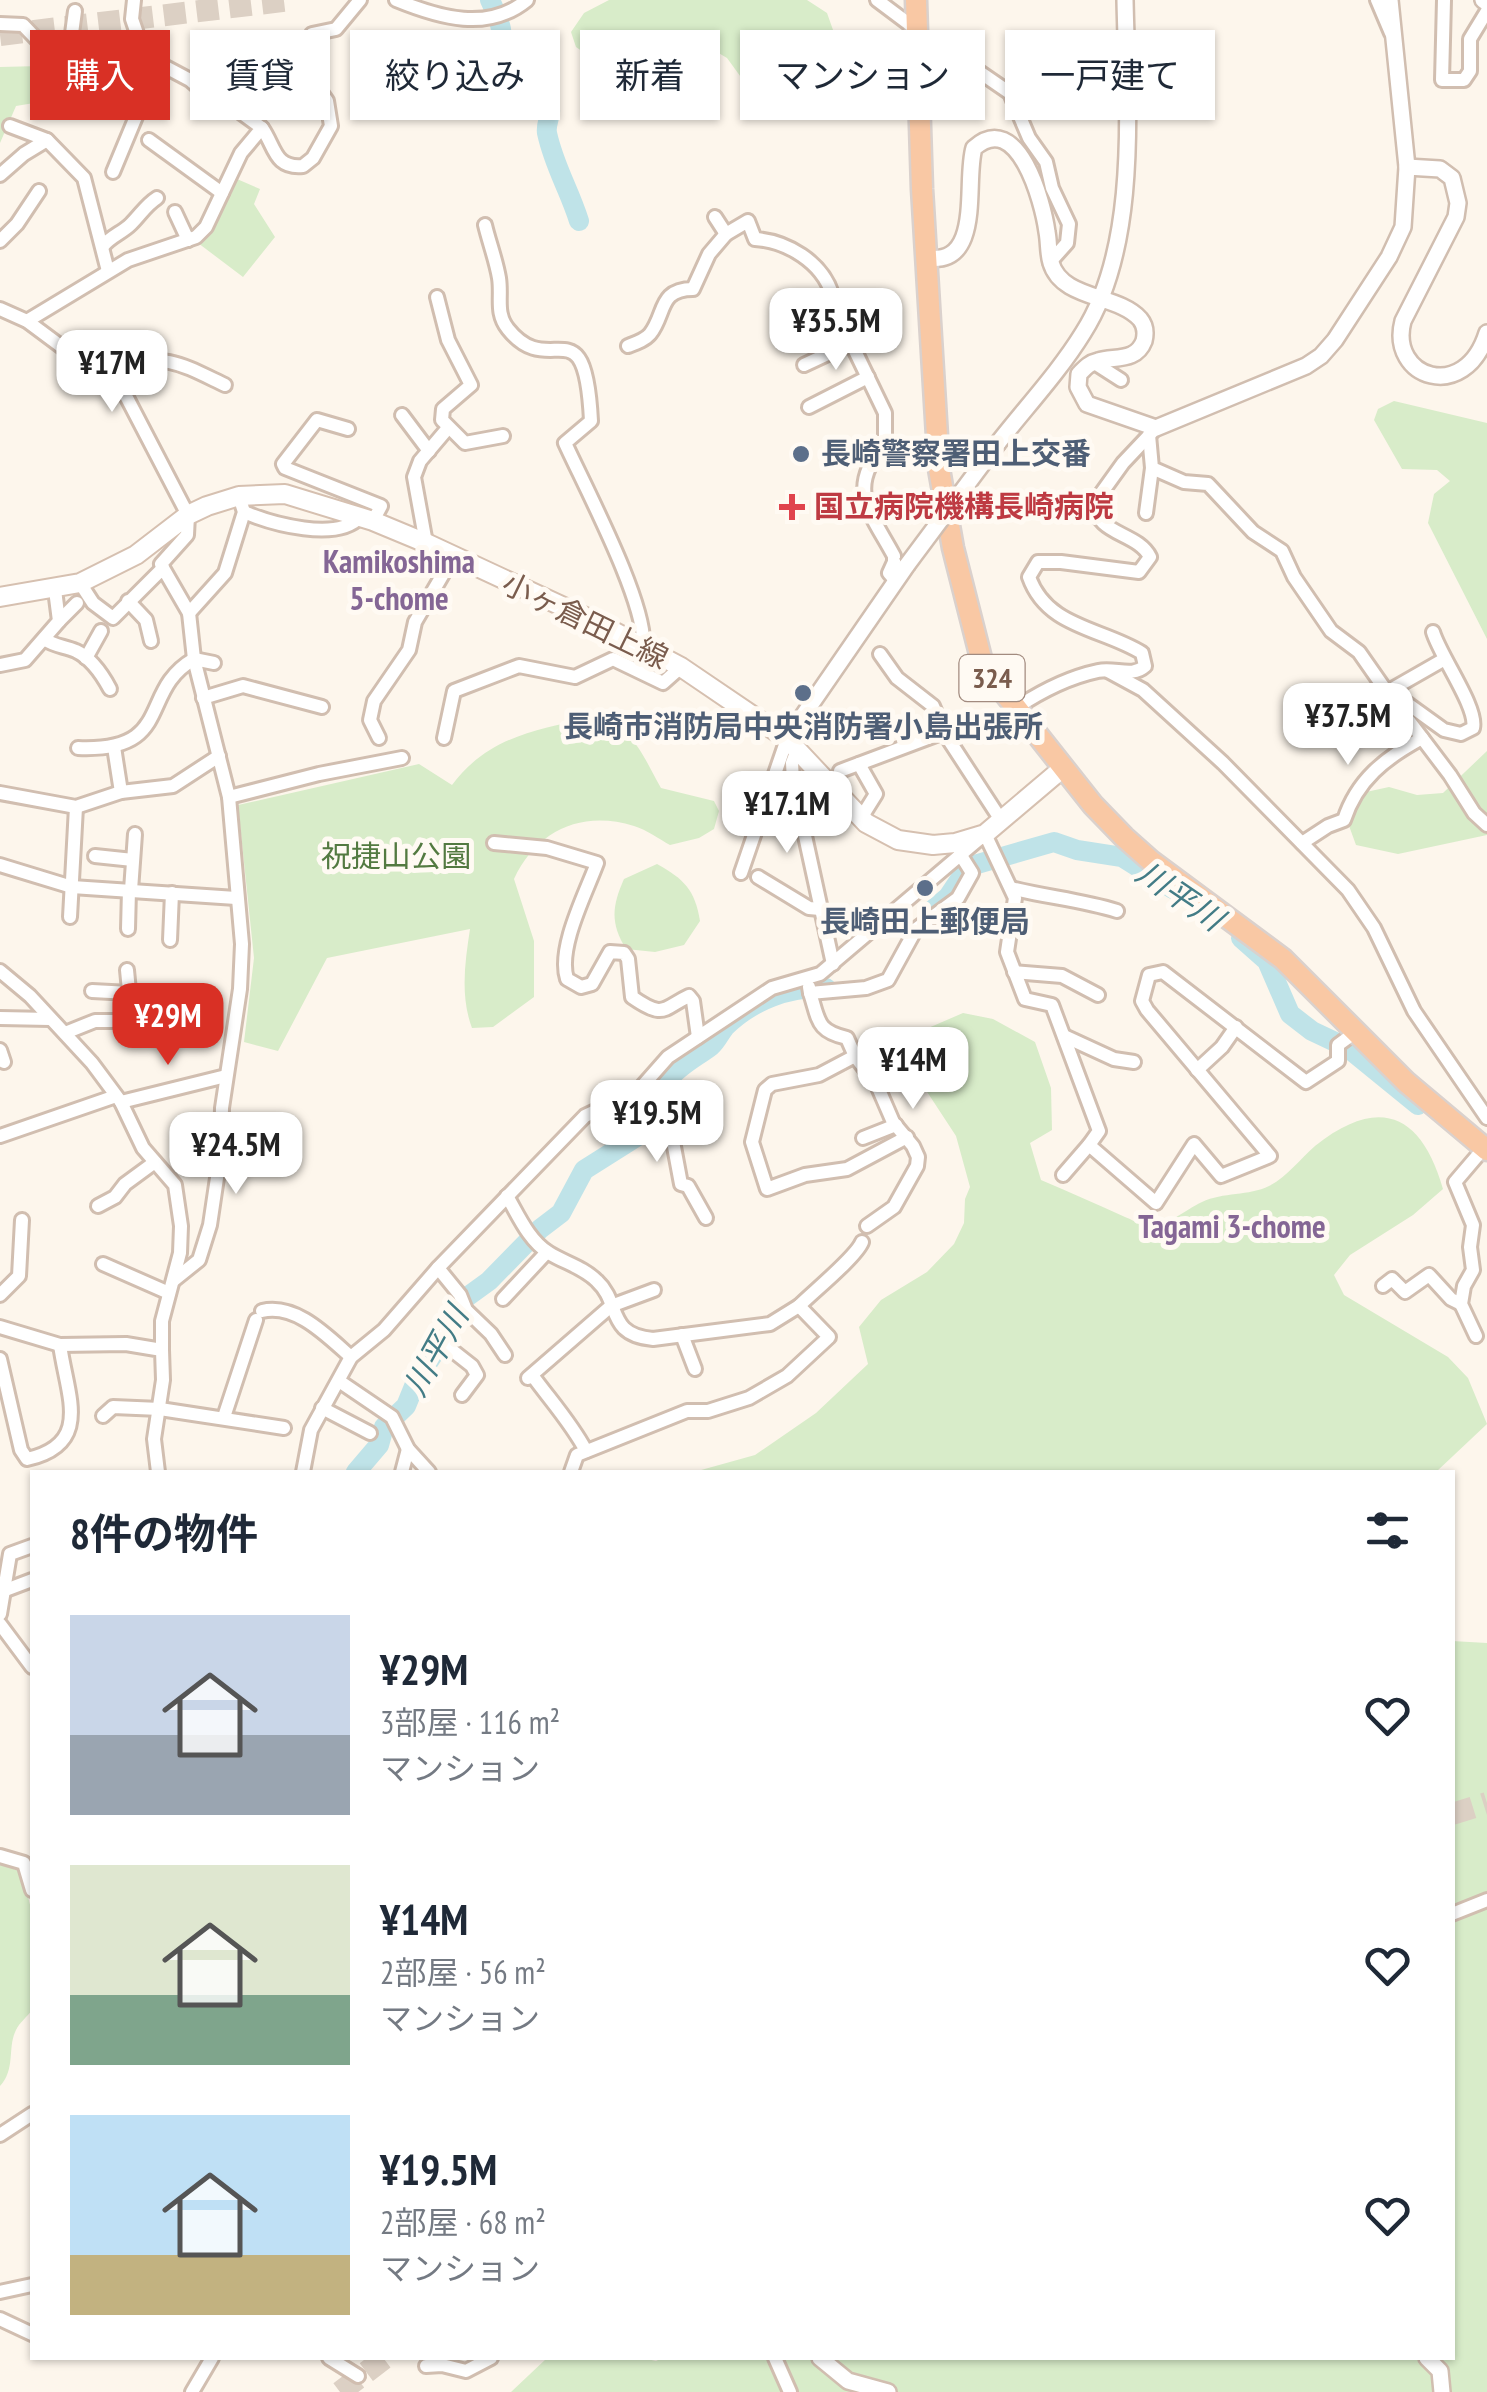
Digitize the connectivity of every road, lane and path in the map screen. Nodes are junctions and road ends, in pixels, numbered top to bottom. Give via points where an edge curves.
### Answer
1 (134, 0) edge
2 (360, 0) edge
3 (396, 0) edge
4 (528, 0) edge
5 (877, 0) edge
6 (916, 0) edge
7 (1125, 0) edge
8 (1377, 0) edge
9 (1390, 0) edge
10 (1444, 0) edge
11 (75, 11) dead end
12 (1487, 11) edge
13 (0, 24) edge
14 (72, 30) edge
15 (136, 30) edge
16 (908, 30) edge
17 (918, 30) edge
18 (30, 32) edge
19 (1392, 35) junction
20 (170, 70) edge
21 (985, 76) edge
22 (135, 120) edge
23 (921, 120) edge
24 (10, 126) dead end
25 (262, 128) junction
26 (47, 140) junction
27 (149, 140) dead end
28 (1407, 167) junction
29 (113, 172) dead end
30 (0, 175) edge
31 (39, 191) dead end
32 (222, 192) junction
33 (158, 198) dead end
34 (175, 212) dead end
35 (715, 216) dead end
36 (485, 225) dead end
37 (726, 234) junction
38 (188, 240) junction
39 (0, 241) edge
40 (102, 246) junction
41 (927, 258) junction
42 (1050, 262) junction
43 (108, 271) junction
44 (438, 297) dead end
45 (1099, 299) junction
46 (830, 300) junction
47 (0, 308) edge
48 (805, 310) dead end
49 (28, 321) junction
50 (1487, 333) edge
51 (851, 342) junction
52 (628, 346) dead end
53 (1093, 362) junction
54 (804, 364) dead end
55 (868, 377) junction
56 (1121, 380) dead end
57 (108, 381) junction
58 (225, 386) dead end
59 (809, 407) dead end
60 (402, 415) dead end
61 (448, 428) junction
62 (348, 429) dead end
63 (1153, 431) junction
64 (503, 436) dead end
65 (429, 451) junction
66 (1152, 468) junction
67 (242, 504) junction
68 (1146, 514) dead end
69 (188, 515) junction
70 (366, 519) junction
71 (426, 544) junction
72 (453, 558) junction
73 (163, 568) junction
74 (895, 580) junction
75 (80, 583) junction
76 (55, 590) junction
77 (0, 597) edge
78 (128, 601) junction
79 (77, 603) dead end
80 (189, 613) junction
81 (59, 622) junction
82 (101, 631) dead end
83 (1433, 632) dead end
84 (44, 639) junction
85 (151, 641) dead end
86 (643, 646) junction
87 (880, 654) dead end
88 (86, 658) junction
89 (194, 659) junction
90 (1443, 660) junction
91 (214, 663) dead end
92 (0, 665) edge
93 (681, 667) junction
94 (1106, 670) junction
95 (110, 688) dead end
96 (1388, 693) junction
97 (203, 698) junction
98 (322, 707) dead end
99 (1016, 708) junction
100 (944, 732) junction
101 (379, 738) dead end
102 (444, 738) dead end
103 (1422, 738) junction
104 (792, 744) junction
105 (114, 747) junction
106 (78, 748) dead end
107 (219, 756) junction
108 (402, 758) dead end
109 (859, 764) junction
110 (1064, 768) junction
111 (840, 771) dead end
112 (121, 792) junction
113 (0, 793) edge
114 (229, 797) junction
115 (76, 808) junction
116 (861, 818) junction
117 (1001, 820) junction
118 (1487, 825) edge
119 (136, 834) dead end
120 (985, 834) junction
121 (494, 843) dead end
122 (1302, 843) junction
123 (960, 854) junction
124 (95, 856) dead end
125 (134, 860) junction
126 (0, 866) edge
127 (741, 873) dead end
128 (758, 878) dead end
129 (72, 887) junction
130 (1011, 888) junction
131 (130, 890) junction
132 (172, 893) junction
133 (236, 898) junction
134 (820, 909) junction
135 (1117, 911) dead end
136 (70, 917) dead end
137 (128, 930) dead end
138 (170, 940) dead end
139 (832, 964) junction
140 (127, 970) dead end
141 (0, 971) edge
142 (1014, 972) junction
143 (808, 986) junction
144 (92, 991) dead end
145 (130, 994) junction
146 (1098, 995) dead end
147 (177, 1012) dead end
148 (0, 1018) edge
149 (50, 1019) junction
150 (132, 1022) junction
151 (1236, 1027) junction
152 (1358, 1031) junction
153 (65, 1033) junction
154 (1064, 1036) junction
155 (698, 1037) junction
156 (855, 1056) junction
157 (1134, 1062) dead end
158 (1197, 1070) junction
159 (226, 1076) junction
160 (632, 1094) junction
161 (118, 1099) junction
162 (1487, 1118) edge
163 (896, 1124) junction
164 (0, 1136) edge
165 (907, 1137) junction
166 (863, 1138) dead end
167 (1089, 1145) junction
168 (1485, 1149) edge
169 (156, 1162) junction
170 (1063, 1175) dead end
171 (508, 1196) junction
172 (98, 1206) dead end
173 (706, 1218) dead end
174 (22, 1220) dead end
175 (867, 1226) dead end
176 (862, 1242) dead end
177 (547, 1252) junction
178 (104, 1264) dead end
179 (438, 1268) junction
180 (172, 1286) junction
181 (1383, 1286) dead end
182 (654, 1290) dead end
183 (0, 1295) edge
184 (503, 1299) dead end
185 (463, 1303) junction
186 (1461, 1304) junction
187 (612, 1306) junction
188 (799, 1306) junction
189 (0, 1328) edge
190 (682, 1335) junction
191 (1476, 1336) dead end
192 (60, 1345) junction
193 (162, 1350) junction
194 (351, 1356) junction
195 (506, 1356) dead end
196 (0, 1359) edge
197 (695, 1369) dead end
198 (339, 1381) junction
199 (462, 1395) dead end
200 (322, 1408) junction
201 (160, 1409) junction
202 (103, 1416) dead end
203 (224, 1417) junction
204 (284, 1428) dead end
205 (362, 1433) dead end
206 (408, 1449) junction
207 (22, 1452) junction
208 (586, 1452) junction
209 (7, 1459) dead end
210 (158, 1470) edge
211 (303, 1470) edge
212 (403, 1470) edge
213 (427, 1470) edge
214 (572, 1470) edge
215 (30, 1547) edge
216 (30, 1581) edge
217 (3, 1590) junction
218 (0, 1614) edge
219 (0, 1624) edge
220 (30, 1663) edge
221 (0, 1856) edge
222 (30, 1883) edge
223 (1487, 1900) edge
224 (1455, 1913) edge
225 (30, 2118) edge
226 (0, 2135) edge
227 (30, 2285) edge
228 (0, 2292) edge
229 (0, 2319) edge
230 (30, 2333) edge
231 (211, 2360) edge
232 (331, 2360) edge
233 (487, 2360) edge
234 (776, 2360) edge
235 (822, 2360) edge
236 (1430, 2360) edge
237 (426, 2366) dead end
238 (358, 2376) dead end
239 (192, 2392) edge
240 (790, 2392) edge
241 (888, 2392) edge
242 (1442, 2392) edge

1 - 15 street
2 - 25 street via 336,29 312,34 330,126 313,158 303,166 284,164
3 - 4 street via 468,20 498,18
5 - 16 street
6 - 17 highway, 324
7 - 45 street via 1127,175 1121,226
8 - 19 street
9 - 19 street
10 - 12 street via 1442,80 1464,80 1470,71 1470,39
11 - 14 street
13 - 18 street
19 - 28 street
20 - 25 street
21 - 42 street via 1010,94 1069,224 1067,244
22 - 29 street
23 - 41 highway, 324
24 - 26 street
25 - 32 street via 240,152
26 - 30 street
26 - 40 street via 84,178
27 - 32 street
28 - 50 street via 1440,169 1452,178 1458,208 1401,327 1407,357 1426,373 1453,374 1479,356
28 - 63 street via 1402,228 1389,257 1321,356
31 - 39 street
32 - 38 street via 206,227
33 - 40 street
34 - 38 street
35 - 37 street
36 - 86 street via 499,279 498,311 508,330 533,348 569,349 582,358 592,421 565,443 645,630
37 - 46 street via 748,221 756,239 773,240 822,270
37 - 52 street via 693,289 679,289 667,299 649,335
38 - 43 street
40 - 43 street
41 - 42 street via 957,251 969,207 972,152 996,137 1009,142 1026,165
41 - 99 highway, 324 via 939,469 952,548 983,666
42 - 45 street via 1062,278
43 - 49 street
44 - 61 street via 448,340 471,385 442,409
45 - 53 street via 1138,316 1145,336 1130,356
45 - 74 street, bridge via 1084,332
46 - 48 street
46 - 51 street
47 - 49 street
49 - 57 street
51 - 54 street
51 - 55 street
53 - 56 street
53 - 63 street via 1079,374 1083,400
55 - 59 street
55 - 74 street via 885,413 886,434 862,490 869,517 894,556 888,573
57 - 58 street via 117,364 153,358
57 - 69 street via 125,394
60 - 65 street
61 - 64 street via 465,443
61 - 65 street
62 - 70 street via 317,420 282,464 381,506
63 - 66 street
63 - 94 street via 1094,508 1106,526 1143,545 1149,562 1139,572 1038,562 1029,573 1043,603 1146,659 1139,671
65 - 71 street via 414,476
66 - 68 street
66 - 96 street via 1208,484 1282,551 1330,631 1359,652
67 - 69 main road, 小ヶ倉田上線
67 - 70 main road, 小ヶ倉田上線 via 285,494
67 - 70 street via 263,520 336,530
67 - 80 street via 225,574
69 - 73 street via 187,534
69 - 75 main road, 小ヶ倉田上線 via 136,555
70 - 71 main road, 小ヶ倉田上線
71 - 72 main road, 小ヶ倉田上線
72 - 86 main road, 小ヶ倉田上線
72 - 101 street via 419,614 409,650 374,702 370,720
73 - 78 street
73 - 80 street
74 - 104 street
75 - 76 main road, 小ヶ倉田上線
75 - 78 street via 112,618
76 - 77 main road, 小ヶ倉田上線
76 - 81 street
78 - 85 street via 146,620
79 - 81 street
80 - 89 street
81 - 84 street
82 - 88 street
83 - 90 street
84 - 88 street
84 - 92 street via 24,660
86 - 93 main road, 小ヶ倉田上線
87 - 100 street via 897,678 933,706
88 - 95 street
89 - 91 street
89 - 97 street
89 - 105 street via 176,672 146,728
90 - 96 street
90 - 96 street via 1474,717 1468,732 1444,730
93 - 102 street via 663,683 612,659 575,678 519,666 454,691
93 - 104 main road, 小ヶ倉田上線
94 - 99 street
94 - 122 street via 1143,690
96 - 103 street
97 - 98 street via 243,686
97 - 107 street
99 - 110 highway, 324
100 - 109 street
100 - 117 street
103 - 118 street
103 - 122 street via 1372,770 1344,820
104 - 116 main road, 小ヶ倉田上線
104 - 127 street
104 - 134 street via 792,780
105 - 106 street
105 - 112 street
107 - 112 street via 173,786
107 - 114 street
108 - 114 street
109 - 111 street
109 - 116 street via 876,794
110 - 117 main road
110 - 152 highway, 324 via 1138,850 1283,958
112 - 115 street
113 - 115 street
114 - 133 street
115 - 129 street
116 - 120 main road, 小ヶ倉田上線 via 912,844
117 - 120 main road
119 - 125 street
120 - 123 street
120 - 130 street
121 - 155 street via 547,848 596,863 571,932 566,979 581,987 592,984 610,952 624,953 632,997 671,1010 689,996
122 - 162 street via 1366,916 1414,1011
123 - 139 street
123 - 143 street via 972,873 958,898 916,929 888,980 866,988
124 - 125 street
125 - 131 street
126 - 129 street
128 - 134 street
129 - 131 street
129 - 136 street
130 - 135 street
130 - 142 street via 1007,952
131 - 132 street
131 - 137 street
132 - 133 street
132 - 138 street
133 - 159 street via 242,965
134 - 139 street
139 - 143 street
140 - 145 street
141 - 149 street
142 - 146 street via 1062,976
142 - 154 street via 1025,998 1052,1005
143 - 155 street via 772,988
143 - 156 street via 822,1028 847,1038
144 - 145 street
145 - 150 street
147 - 150 street
148 - 149 street
149 - 153 street
150 - 153 street via 95,1021
151 - 152 street via 1306,1082 1338,1061 1338,1044
151 - 158 street
151 - 158 street via 1163,972 1149,975 1142,1000
152 - 168 highway, 324
153 - 161 street
154 - 157 street
154 - 167 street via 1100,1132
155 - 160 street
156 - 163 street
156 - 165 street via 765,1090 752,1142 767,1190 847,1169
158 - 167 street via 1270,1156 1221,1176 1194,1144 1156,1203
159 - 161 street
159 - 180 street via 210,1225 198,1260
160 - 171 street via 585,1116
160 - 173 street via 672,1136 681,1184
161 - 164 street
161 - 169 street
163 - 165 street
163 - 166 street
165 - 175 street via 917,1166 894,1207
167 - 170 street
168 - 186 street via 1455,1182 1473,1226 1473,1270
169 - 172 street
169 - 180 street via 178,1196 180,1254
171 - 177 street
171 - 179 street
174 - 183 street via 19,1276
176 - 188 street
177 - 184 street
177 - 187 street via 597,1280
178 - 180 street
179 - 185 street
179 - 194 street via 384,1330
180 - 193 street
181 - 186 street via 1392,1279 1405,1292 1428,1274
182 - 187 street
185 - 195 street
185 - 199 street via 442,1336 477,1375
186 - 191 street
187 - 190 street via 614,1317 638,1338
187 - 208 street via 530,1377
188 - 190 street via 770,1324
188 - 208 street via 829,1337 788,1376 749,1398 687,1411
189 - 192 street
190 - 197 street
192 - 193 street
192 - 207 street via 72,1426 48,1454 27,1460
193 - 201 street
194 - 198 street
194 - 203 street via 303,1319 276,1308 259,1315
196 - 207 street
198 - 200 street
198 - 206 street via 394,1420
200 - 205 street
200 - 211 street via 306,1443
201 - 202 street via 113,1407
201 - 203 street
201 - 210 street
203 - 204 street
206 - 212 street
206 - 213 street
207 - 209 street
208 - 214 street via 577,1455
215 - 217 street via 10,1554
216 - 217 street
217 - 218 street
219 - 220 street
221 - 222 street via 24,1863
223 - 224 street
225 - 226 street
227 - 228 street
229 - 230 street
231 - 239 street
232 - 238 street
233 - 237 street via 466,2370
234 - 240 street
235 - 241 street via 848,2381
236 - 242 street via 1440,2371

